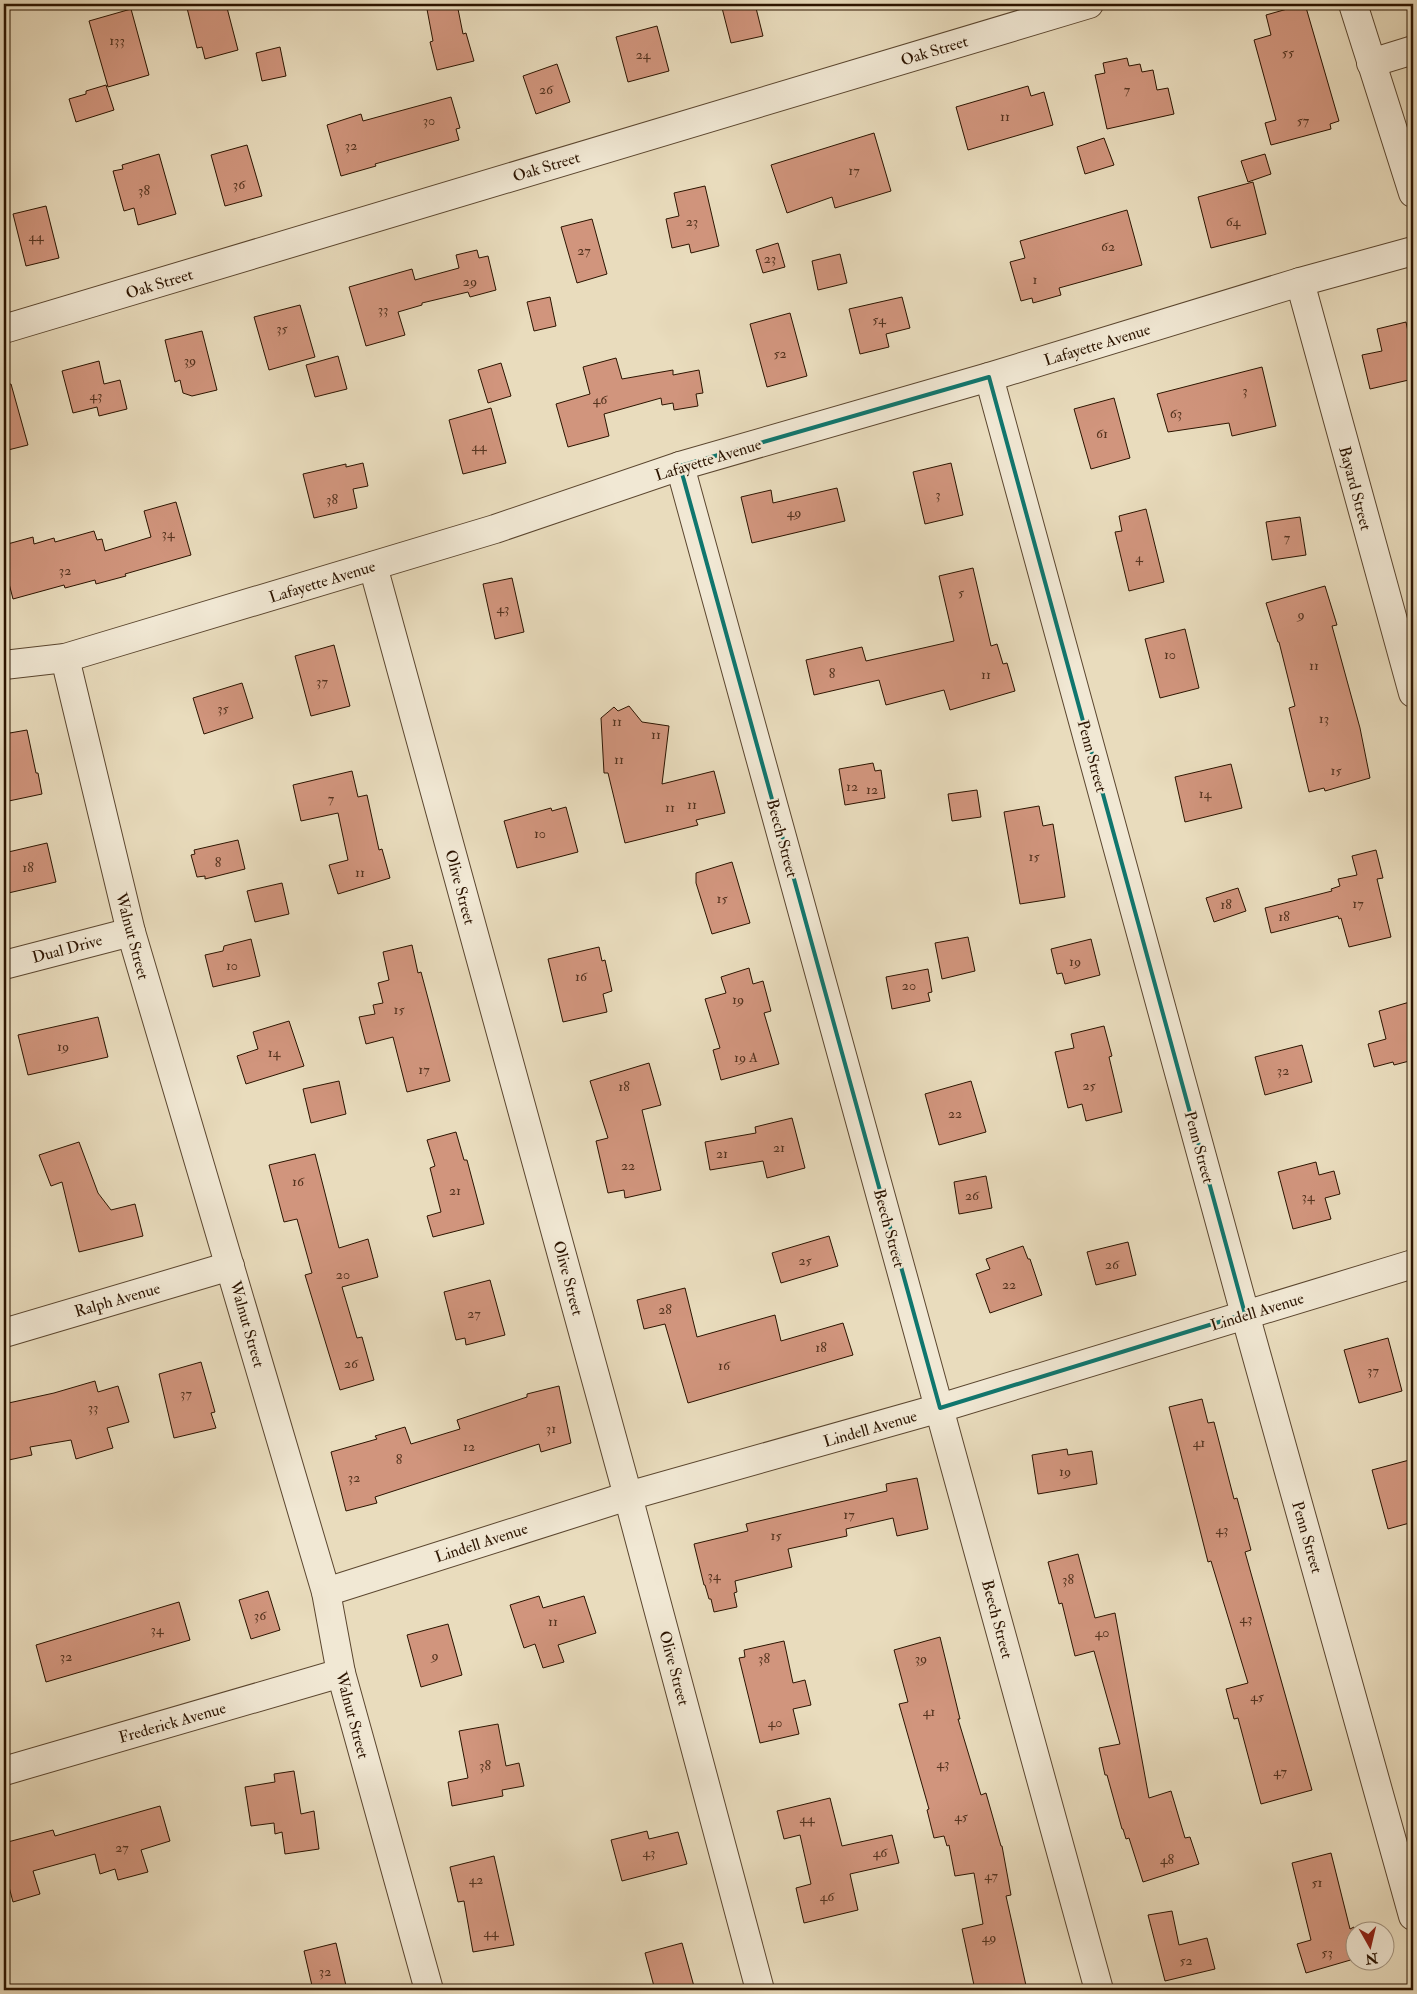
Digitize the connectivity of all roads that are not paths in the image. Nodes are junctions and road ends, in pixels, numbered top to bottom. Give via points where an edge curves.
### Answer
1 (1089, 4) edge
2 (1353, 4) edge
3 (1413, 50) edge
4 (1371, 63) junction
5 (1413, 193) edge
6 (1413, 250) edge
7 (1300, 282) junction
8 (4, 329) edge
9 (989, 377) junction
10 (680, 466) junction
11 (373, 566) junction
12 (65, 658) junction
13 (4, 665) edge
14 (1413, 694) edge
15 (131, 932) junction
16 (4, 965) edge
17 (1413, 1264) edge
18 (230, 1266) junction
19 (1245, 1314) junction
20 (4, 1333) edge
21 (940, 1408) junction
22 (628, 1496) junction
23 (326, 1592) junction
24 (340, 1673) junction
25 (4, 1771) edge
26 (1413, 1916) edge
27 (429, 1990) edge
28 (760, 1990) edge
29 (1099, 1990) edge

1 - 8 street, Oak Street
2 - 4 street
3 - 4 street
4 - 5 street
6 - 7 street, Lafayette Avenue
7 - 9 street, Lafayette Avenue
7 - 14 street, Bayard Street
9 - 10 street, Lafayette Avenue
9 - 19 street, Penn Street
10 - 11 street, Lafayette Avenue via 495,529
10 - 21 street, Beech Street
11 - 12 street, Lafayette Avenue
11 - 22 street, Olive Street
12 - 13 street, Lafayette Avenue
12 - 15 street, Walnut Street
15 - 16 street, Dual Drive
15 - 18 street, Walnut Street
17 - 19 street, Lindell Avenue
18 - 20 street, Ralph Avenue
18 - 23 street, Walnut Street
19 - 21 street, Lindell Avenue
19 - 26 street, Penn Street
21 - 22 street, Lindell Avenue
21 - 29 street, Beech Street
22 - 23 street, Lindell Avenue
22 - 28 street, Olive Street
23 - 24 street, Walnut Street
24 - 25 street, Frederick Avenue
24 - 27 street, Walnut Street

